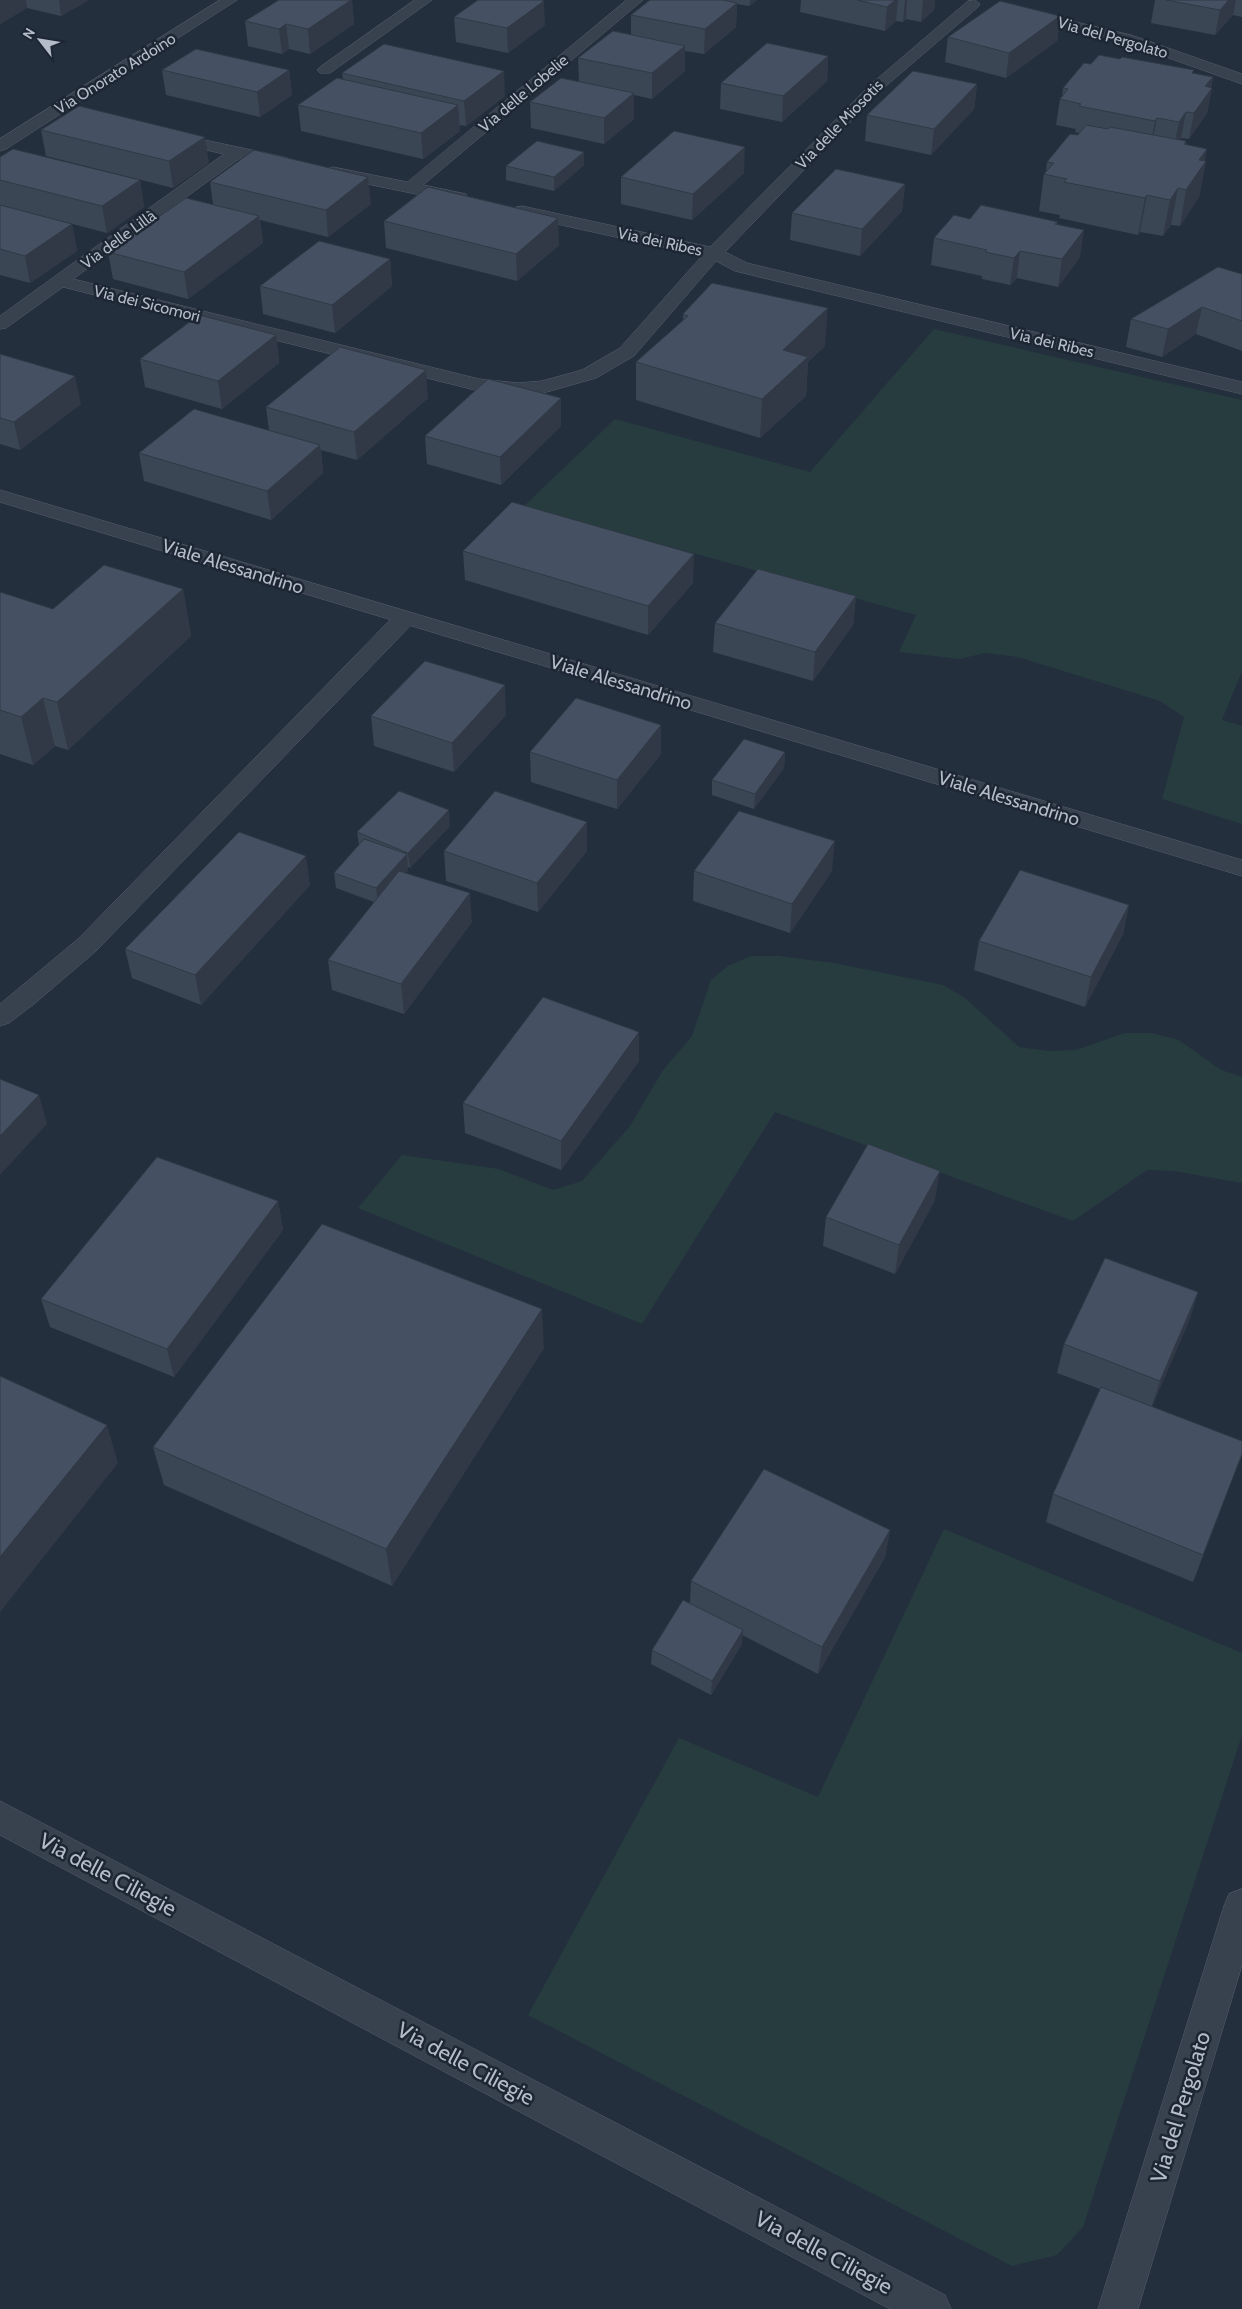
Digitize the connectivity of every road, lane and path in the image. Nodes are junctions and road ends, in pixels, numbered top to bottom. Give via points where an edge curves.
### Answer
1 (230, 0) edge
2 (425, 0) edge
3 (636, 0) edge
4 (952, 0) edge
5 (973, 4) junction
6 (991, 8) edge
7 (1009, 11) edge
8 (325, 70) dead end
9 (1242, 79) edge
10 (159, 135) edge
11 (0, 146) edge
12 (236, 153) junction
13 (411, 187) junction
14 (474, 201) edge
15 (502, 207) edge
16 (714, 253) junction
17 (60, 281) junction
18 (0, 324) edge
19 (1242, 388) edge
20 (0, 496) edge
21 (405, 618) junction
22 (1242, 868) edge
23 (0, 1016) edge
24 (0, 1818) edge
25 (1242, 1906) edge
26 (931, 2309) edge
27 (1118, 2309) edge

1 - 11 street, Via Onorato Ardoino
2 - 8 street
3 - 13 street, Via delle Lobelie
4 - 5 street
5 - 6 street
5 - 16 street, Via delle Miosotis via 886,77
7 - 9 street, Via del Pergolato via 1110,34
10 - 12 street
12 - 13 street
12 - 17 street, Via delle Lillà
13 - 14 street
15 - 16 street, Via dei Ribes
16 - 17 street, Via dei Sicomori via 627,352 575,379 529,389 464,382
16 - 19 street, Via dei Ribes via 741,267
17 - 18 street, Via delle Lillà
20 - 21 street, Viale Alessandrino
21 - 22 street, Viale Alessandrino
21 - 23 street via 87,946
24 - 26 street, Via delle Ciliegie
25 - 27 street, Via del Pergolato

